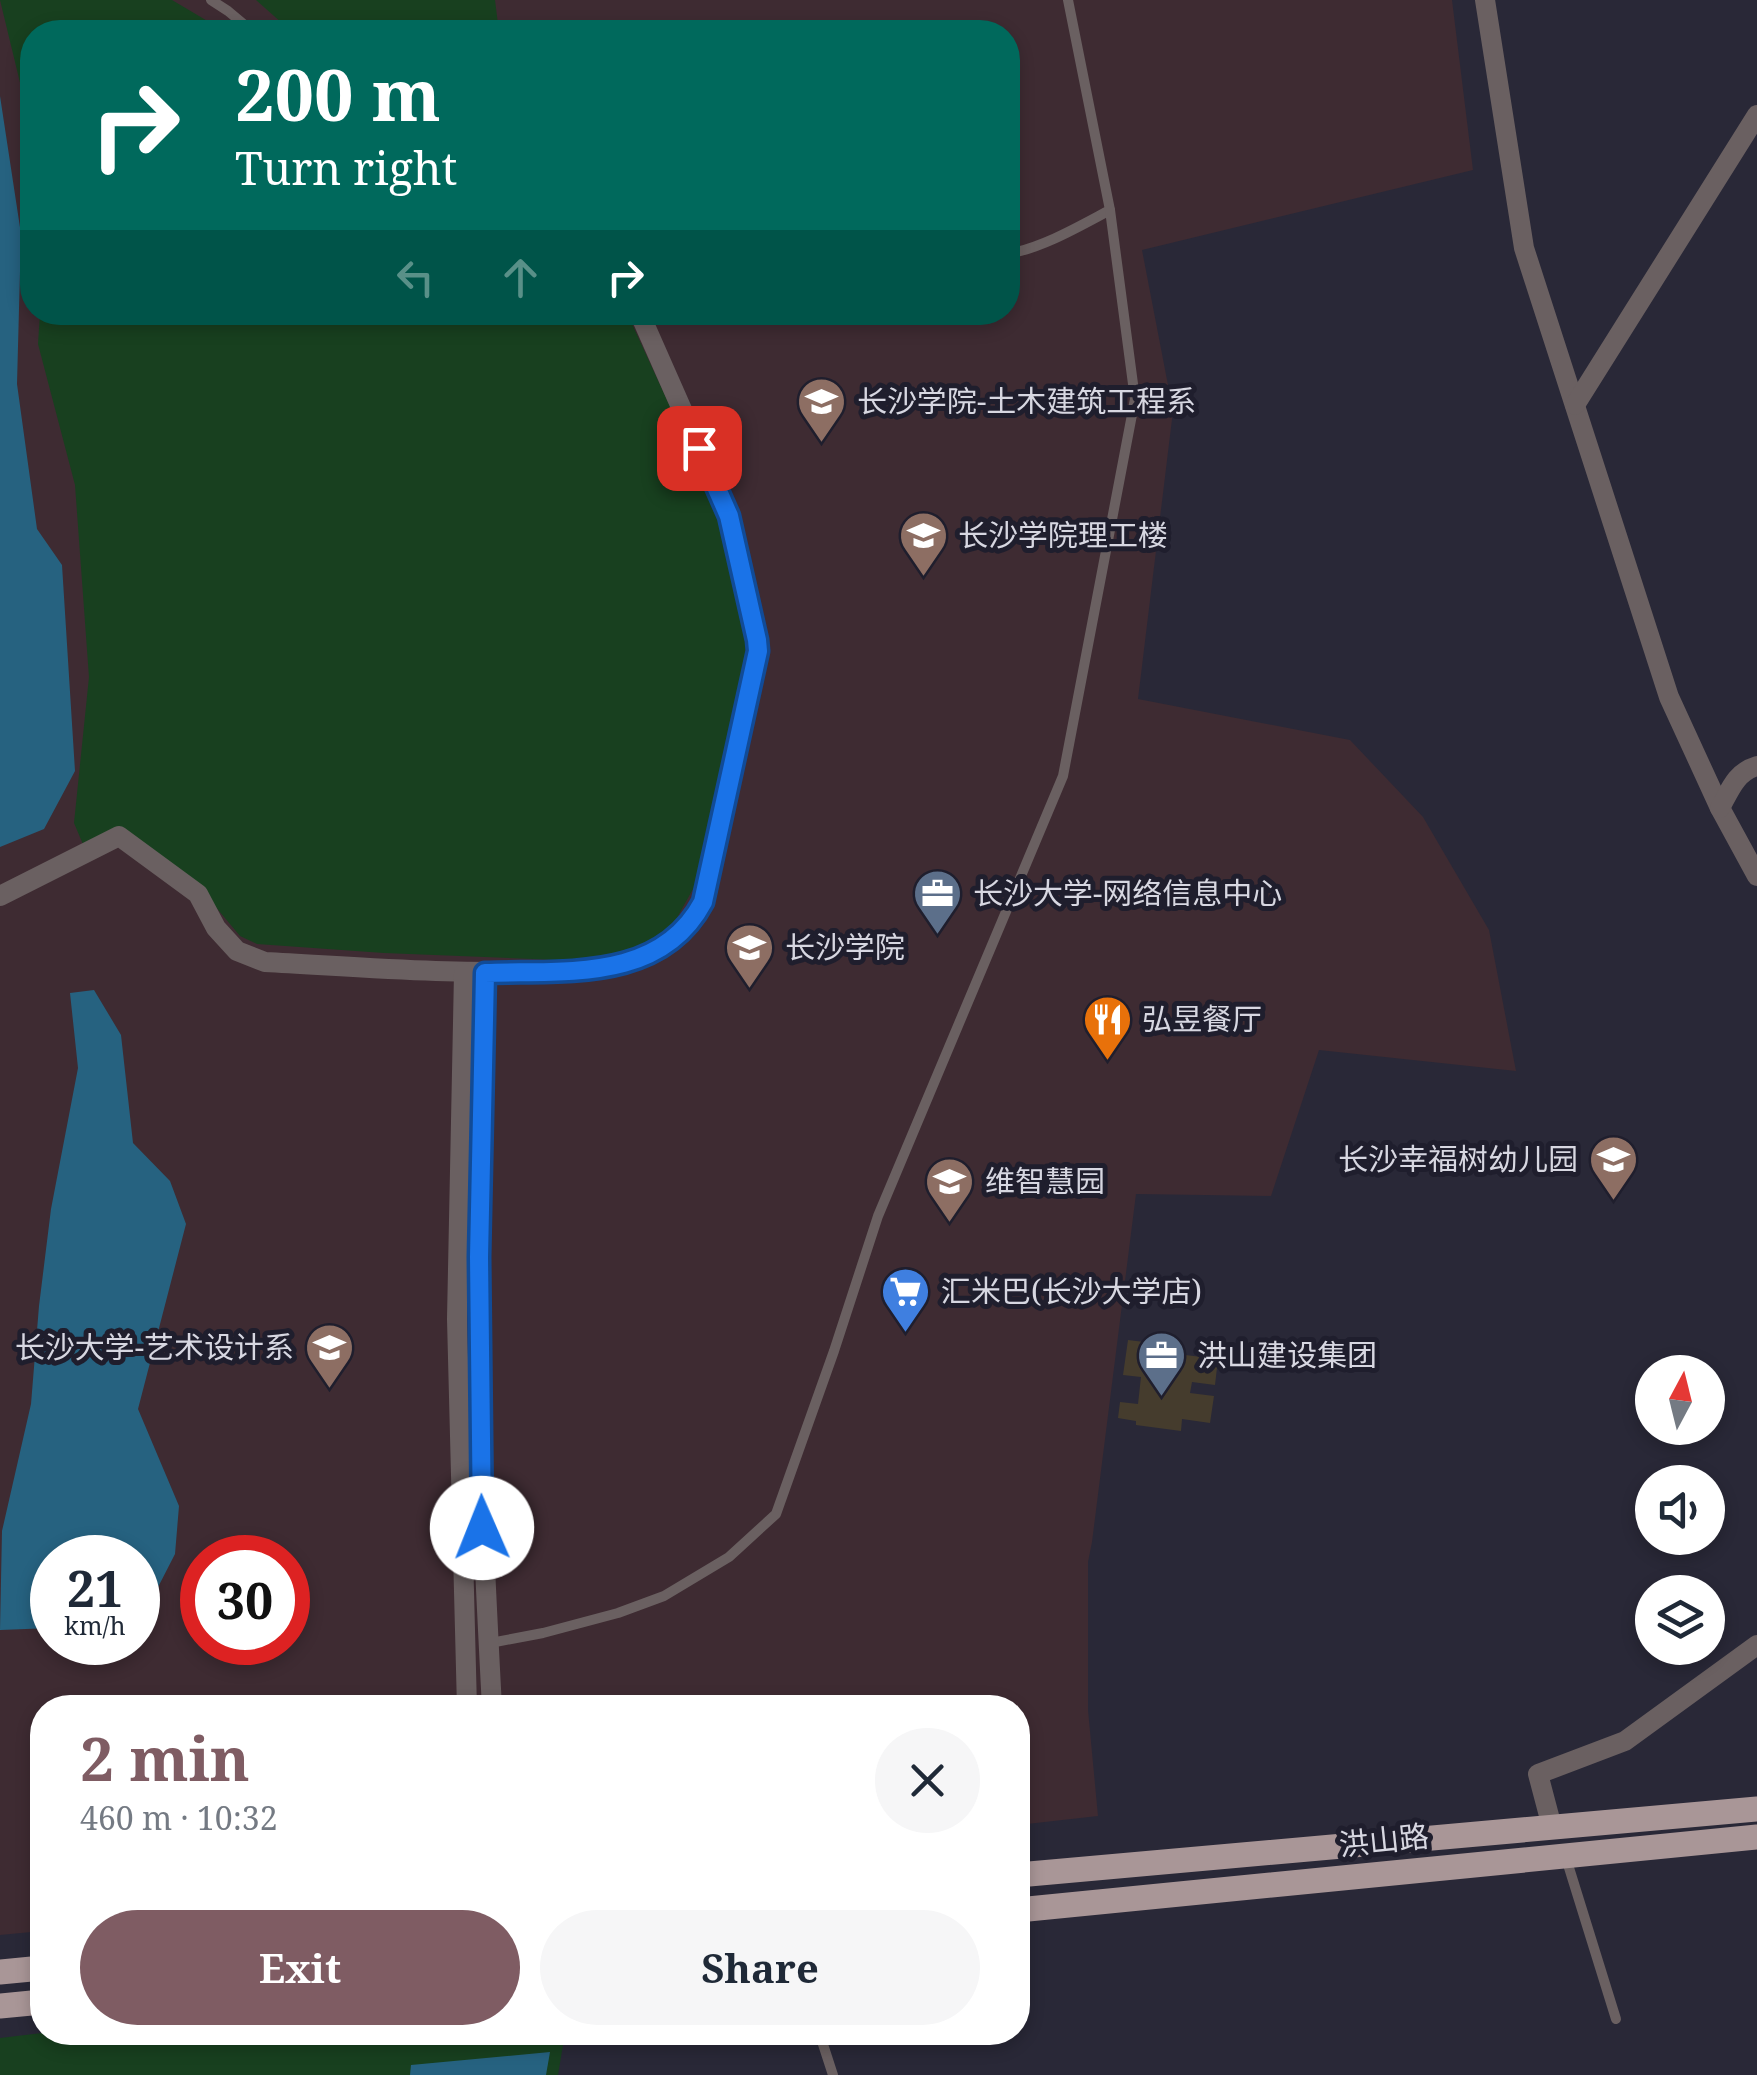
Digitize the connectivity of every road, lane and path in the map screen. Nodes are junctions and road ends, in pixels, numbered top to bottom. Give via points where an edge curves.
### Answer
1 (211, 0) edge
2 (1068, 0) edge
3 (1485, 0) edge
4 (237, 20) edge
5 (1757, 116) edge
6 (1110, 210) junction
7 (1020, 250) edge
8 (644, 325) edge
9 (1575, 405) junction
10 (1757, 766) edge
11 (1720, 808) junction
12 (1757, 876) edge
13 (0, 896) edge
14 (475, 973) junction
15 (488, 1644) junction
16 (1757, 1645) edge
17 (465, 1648) junction
18 (467, 1695) edge
19 (491, 1695) edge
20 (1757, 1809) edge
21 (1552, 1827) junction
22 (1757, 1837) edge
23 (1565, 1856) junction
24 (1030, 1874) edge
25 (1030, 1909) edge
26 (30, 1969) edge
27 (0, 1972) edge
28 (30, 2003) edge
29 (0, 2006) edge
30 (1616, 2019) dead end
31 (823, 2045) edge
32 (832, 2075) edge

1 - 4 lane
2 - 6 lane
3 - 9 street via 1524,248
5 - 9 street
6 - 7 lane
6 - 15 lane via 1135,399 1063,776 878,1216 776,1514 729,1556 664,1596
8 - 14 street via 729,516 757,640 707,891 684,930 642,958 588,969
9 - 11 street via 1669,698
10 - 11 street via 1738,776
11 - 12 street
13 - 14 street via 118,836 198,894 224,939 252,958
14 - 15 street
14 - 17 street via 458,1320
15 - 17 lane
15 - 19 street
16 - 21 street via 1625,1741 1538,1774
17 - 18 street
20 - 21 main road, 洪山路
21 - 24 main road, 洪山路
22 - 23 main road, 洪山路
23 - 25 main road, 洪山路
23 - 30 lane
26 - 27 main road
28 - 29 main road
31 - 32 lane

